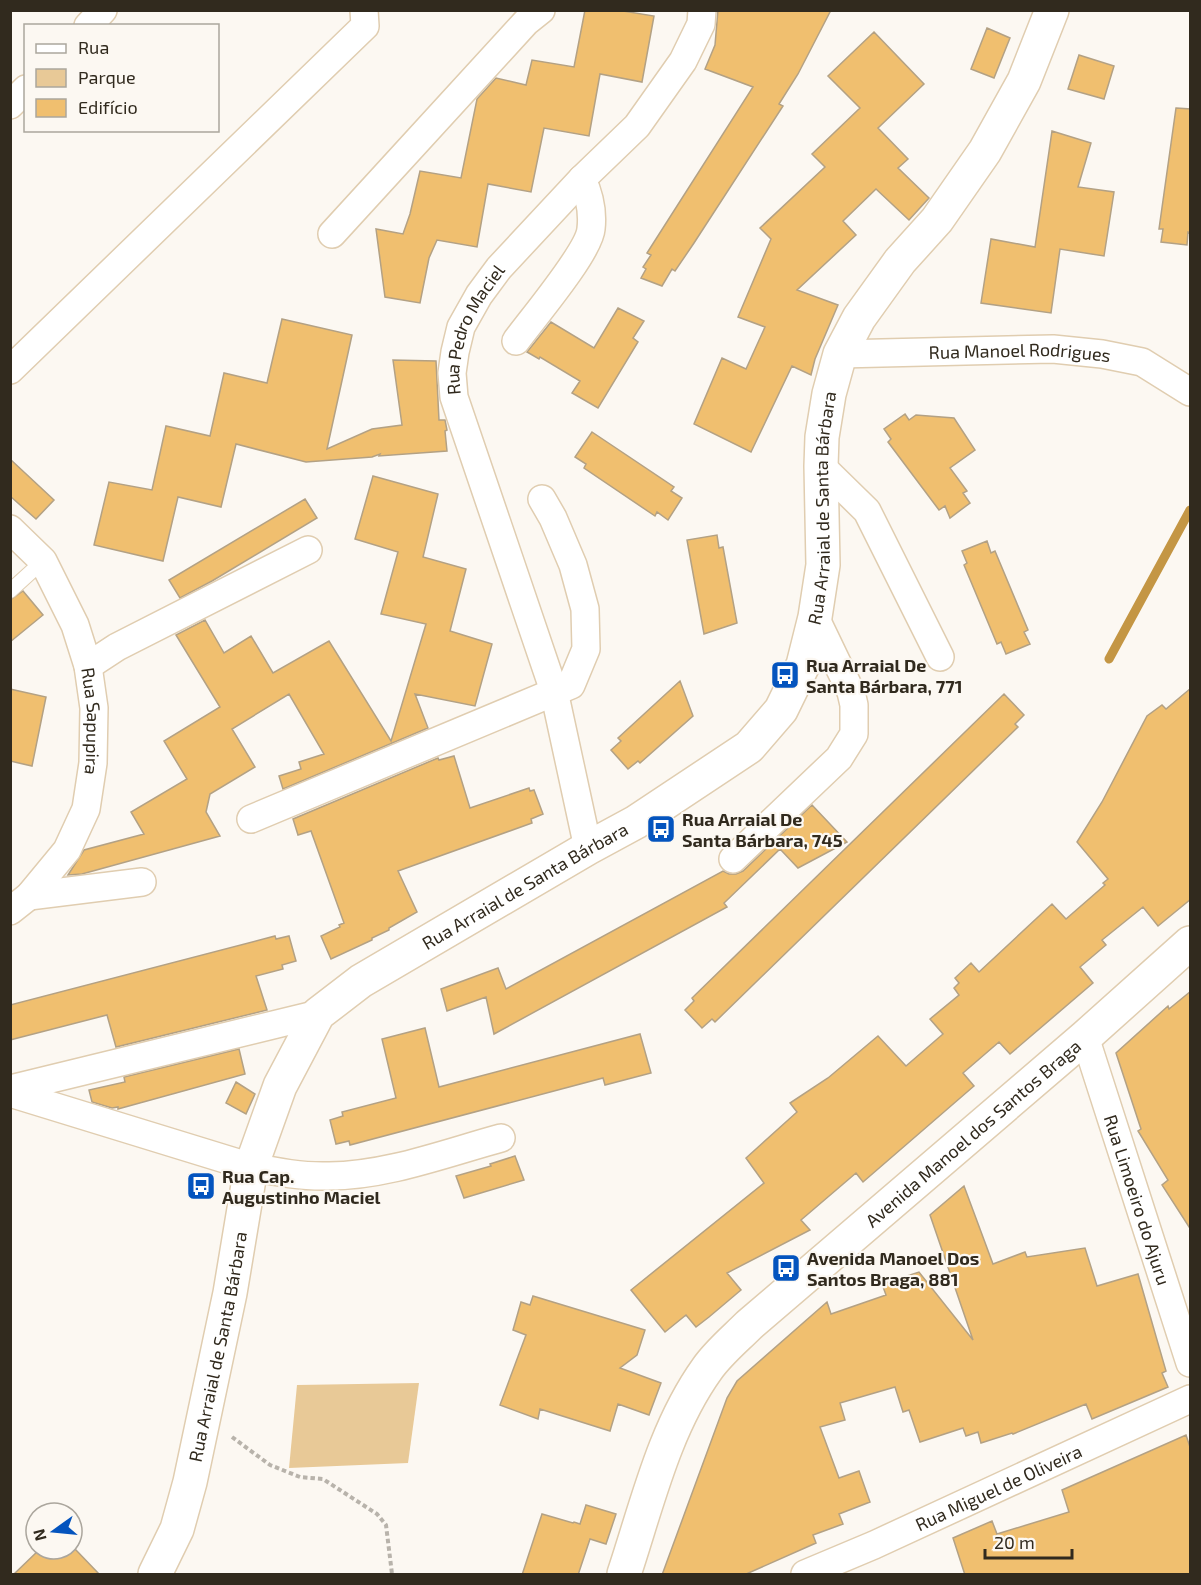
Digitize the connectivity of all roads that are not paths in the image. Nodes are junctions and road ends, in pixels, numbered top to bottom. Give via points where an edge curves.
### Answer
1 (103, 10) edge
2 (364, 10) edge
3 (541, 10) edge
4 (702, 10) edge
5 (1052, 10) edge
6 (90, 24) edge
7 (24, 91) edge
8 (10, 105) edge
9 (582, 179) junction
10 (332, 234) dead end
11 (516, 341) dead end
12 (840, 354) junction
13 (10, 370) edge
14 (1190, 391) edge
15 (821, 466) junction
16 (542, 499) dead end
17 (10, 529) edge
18 (309, 550) dead end
19 (43, 561) junction
20 (10, 591) edge
21 (815, 617) junction
22 (940, 657) dead end
23 (88, 666) junction
24 (554, 692) junction
25 (251, 819) dead end
26 (588, 848) junction
27 (733, 859) dead end
28 (142, 882) dead end
29 (20, 903) edge
30 (1191, 943) edge
31 (318, 1014) junction
32 (1085, 1037) junction
33 (10, 1091) edge
34 (501, 1138) dead end
35 (251, 1167) junction
36 (1191, 1363) edge
37 (1191, 1399) edge
38 (155, 1575) edge
39 (624, 1575) edge
40 (805, 1575) edge

1 - 6 street
2 - 13 street via 365,26
3 - 10 street
4 - 9 street, Rua Pedro Maciel via 701,24 683,61 662,92 637,126
5 - 12 street, Rua Arraial de Santa Bárbara via 1024,81 986,151 936,220 900,261
7 - 8 street
9 - 11 street via 589,195 591,230 579,257
9 - 24 street, Rua Pedro Maciel via 479,295 461,327 452,373 454,397
12 - 14 street, Rua Manoel Rodrigues via 1053,349 1102,354 1142,362
12 - 15 street, Rua Arraial de Santa Bárbara via 829,394
15 - 21 street, Rua Arraial de Santa Bárbara via 823,565
15 - 22 street via 867,511
16 - 24 street via 573,565 585,609 586,649 571,685
17 - 19 street, Rua Sapupira
18 - 23 street via 117,647
19 - 20 lane
19 - 23 street, Rua Sapupira via 75,625
21 - 26 street, Rua Arraial de Santa Bárbara via 803,665 781,710 749,747 636,822
21 - 27 street via 851,692 854,734 839,758
23 - 29 street, Rua Sapupira via 94,708 93,763 86,810 67,850
24 - 25 street
24 - 26 street, Rua Pedro Maciel
26 - 31 street, Rua Arraial de Santa Bárbara via 361,981
28 - 29 street
30 - 32 street, Avenida Manoel dos Santos Braga
31 - 33 street
31 - 35 street, Rua Arraial de Santa Bárbara via 280,1086
32 - 36 street, Rua Limoeiro do Ajuru
32 - 39 street, Avenida Manoel dos Santos Braga via 758,1317 708,1367 665,1452
33 - 35 street
34 - 35 street via 388,1169 331,1177
35 - 38 street, Rua Arraial de Santa Bárbara via 203,1428 177,1529
37 - 40 street, Rua Miguel de Oliveira

